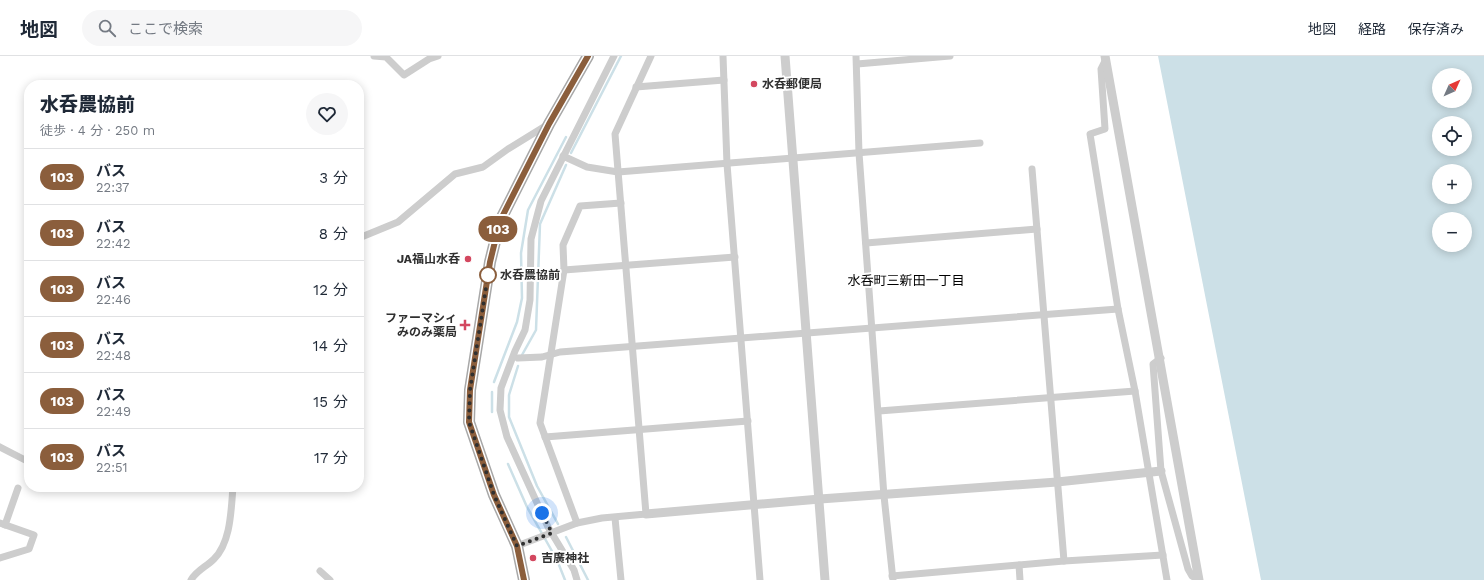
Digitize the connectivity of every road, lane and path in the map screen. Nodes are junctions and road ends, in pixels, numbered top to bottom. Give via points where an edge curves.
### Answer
1 (374, 56) edge
2 (438, 56) edge
3 (588, 56) edge
4 (614, 56) edge
5 (651, 56) edge
6 (724, 56) edge
7 (785, 56) edge
8 (856, 56) edge
9 (950, 56) edge
10 (1106, 57) edge
11 (857, 64) junction
12 (724, 80) junction
13 (636, 87) junction
14 (549, 124) junction
15 (980, 143) dead end
16 (859, 153) junction
17 (563, 156) junction
18 (793, 159) junction
19 (727, 164) junction
20 (1032, 169) dead end
21 (618, 172) junction
22 (620, 203) junction
23 (1037, 229) junction
24 (364, 236) edge
25 (866, 243) junction
26 (734, 257) junction
27 (626, 264) junction
28 (564, 270) junction
29 (1118, 308) junction
30 (1044, 315) junction
31 (872, 328) junction
32 (807, 334) junction
33 (741, 339) junction
34 (632, 347) junction
35 (551, 354) junction
36 (518, 358) dead end
37 (1160, 358) junction
38 (1136, 390) junction
39 (1050, 397) junction
40 (879, 411) junction
41 (748, 422) junction
42 (639, 430) junction
43 (545, 437) junction
44 (0, 447) edge
45 (24, 459) edge
46 (1160, 471) junction
47 (1149, 473) junction
48 (1057, 482) junction
49 (18, 488) dead end
50 (233, 492) edge
51 (884, 496) junction
52 (820, 499) junction
53 (755, 506) junction
54 (646, 514) junction
55 (615, 518) junction
56 (577, 523) junction
57 (2, 524) edge
58 (546, 534) junction
59 (517, 546) junction
60 (1163, 555) junction
61 (0, 558) edge
62 (1064, 561) junction
63 (1019, 565) junction
64 (320, 571) dead end
65 (893, 578) edge
66 (191, 580) edge
67 (330, 580) edge
68 (524, 580) edge
69 (577, 580) edge
70 (621, 580) edge
71 (760, 580) edge
72 (826, 580) edge
73 (1020, 580) edge
74 (1167, 580) edge
75 (1199, 580) edge

1 - 2 street via 386,57 404,75 428,59
3 - 14 main road
4 - 17 street
5 - 13 street
6 - 12 street
7 - 18 street
8 - 11 street
9 - 11 street
10 - 29 street via 1101,69 1105,129 1090,134
10 - 37 street
11 - 16 street
12 - 13 street
12 - 19 street
13 - 21 street via 615,134
14 - 24 street via 483,167 455,174 398,222
14 - 59 main road via 500,221 490,262 470,390 469,422 494,495
15 - 16 street
16 - 18 street
16 - 25 street
17 - 21 street via 587,167
17 - 58 street via 541,201 535,220 531,239 530,300 525,330 501,388 500,410 507,437
18 - 19 street
18 - 32 street
19 - 21 street
19 - 26 street
20 - 23 street
21 - 22 street
22 - 27 street
22 - 28 street via 580,206 563,245
23 - 25 street
23 - 30 street
25 - 31 street
26 - 27 street
26 - 33 street
27 - 28 street
27 - 34 street
28 - 35 street
29 - 30 street
29 - 38 street
30 - 31 street
30 - 39 street
31 - 32 street
31 - 40 street
32 - 33 street
32 - 52 street
33 - 34 street
33 - 41 street
34 - 35 street
34 - 42 street
35 - 36 street
35 - 43 street via 540,423
37 - 46 street via 1153,364
37 - 75 street
38 - 39 street
38 - 47 street
39 - 40 street
39 - 48 street
40 - 51 street
41 - 42 street
41 - 53 street
42 - 43 street
42 - 54 street
43 - 56 street
44 - 45 street
46 - 47 street
46 - 75 street via 1188,569 1192,576
47 - 48 street
47 - 60 street
48 - 51 street
48 - 62 street
49 - 57 street
50 - 66 street via 230,518 220,551 215,559 196,572
51 - 52 street
51 - 65 street
52 - 53 street
52 - 72 street
53 - 54 street
53 - 71 street
54 - 55 street
55 - 56 street
55 - 70 street
56 - 58 street
57 - 61 street via 34,535 29,549
58 - 59 street
58 - 69 street via 574,570
59 - 68 main road
60 - 62 street
60 - 74 street
62 - 63 street
63 - 65 street
63 - 73 street
64 - 67 street

